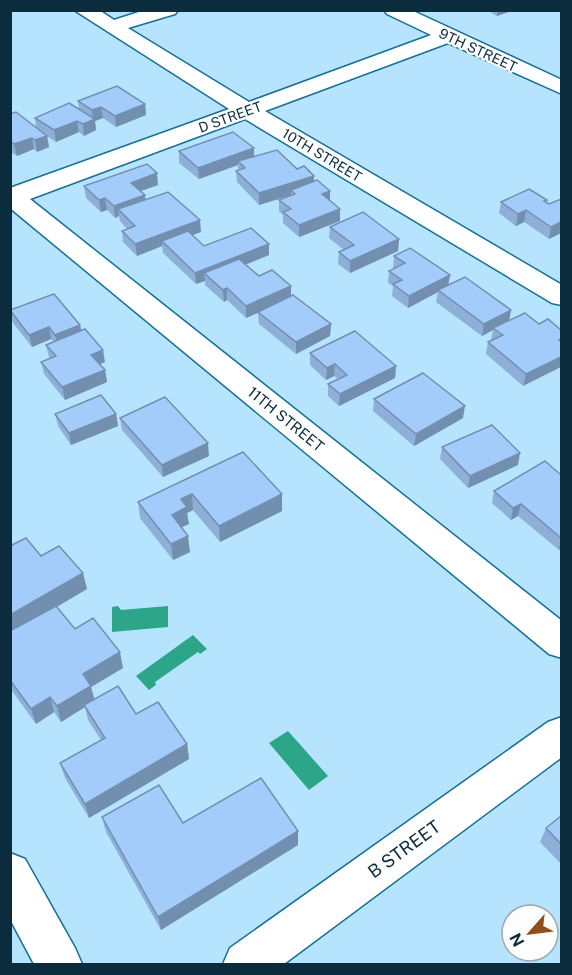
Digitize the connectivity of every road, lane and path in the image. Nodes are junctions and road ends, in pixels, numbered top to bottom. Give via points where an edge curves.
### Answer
1 (84, 10) edge
2 (168, 10) edge
3 (394, 10) edge
4 (111, 27) junction
5 (448, 36) junction
6 (559, 86) edge
7 (248, 111) junction
8 (11, 196) edge
9 (561, 297) edge
10 (561, 644) edge
11 (561, 734) edge
12 (10, 874) edge
13 (59, 964) edge
14 (246, 964) edge

1 - 4 street, 10TH STREET
2 - 4 street
3 - 5 street, 9TH STREET
4 - 7 street, 10TH STREET
5 - 6 street, 9TH STREET
5 - 7 street, D STREET
7 - 8 street, D STREET
7 - 9 street, 10TH STREET
8 - 10 street, 11TH STREET
11 - 14 street, B STREET
12 - 13 street

